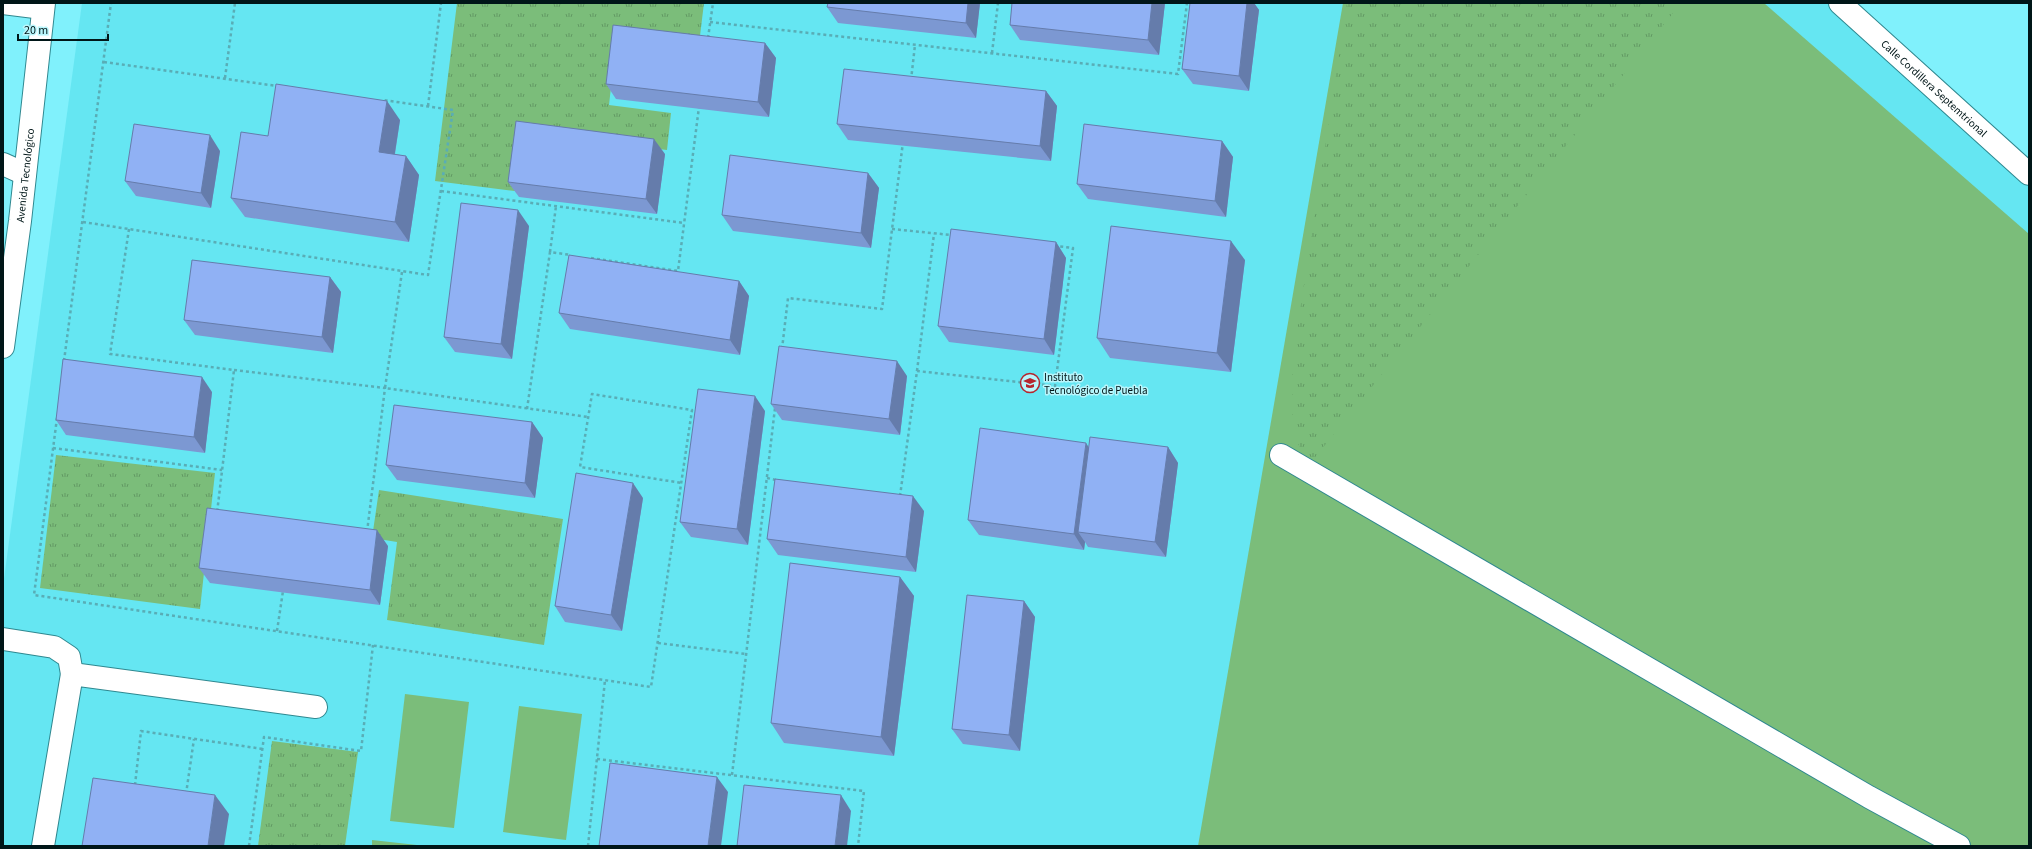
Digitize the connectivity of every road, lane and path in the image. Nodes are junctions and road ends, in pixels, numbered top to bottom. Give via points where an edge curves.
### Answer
1 (111, 3) edge
2 (235, 3) edge
3 (441, 3) edge
4 (712, 3) edge
5 (998, 3) edge
6 (1187, 3) edge
7 (1840, 3) edge
8 (3, 4) edge
9 (43, 5) edge
10 (710, 22) junction
11 (915, 45) junction
12 (707, 46) edge
13 (992, 53) junction
14 (104, 62) junction
15 (225, 78) junction
16 (910, 83) edge
17 (280, 86) edge
18 (381, 100) edge
19 (700, 100) edge
20 (428, 106) junction
21 (904, 137) edge
22 (3, 164) edge
23 (25, 174) junction
24 (2029, 174) edge
25 (441, 191) junction
26 (556, 206) junction
27 (12, 216) edge
28 (83, 222) junction
29 (684, 223) junction
30 (129, 229) junction
31 (892, 229) junction
32 (934, 234) junction
33 (957, 236) edge
34 (1050, 245) edge
35 (550, 252) junction
36 (572, 255) edge
37 (587, 258) edge
38 (402, 272) junction
39 (3, 347) edge
40 (782, 353) edge
41 (64, 362) edge
42 (234, 370) junction
43 (917, 370) junction
44 (385, 388) junction
45 (776, 400) edge
46 (528, 409) junction
47 (57, 416) edge
48 (588, 417) junction
49 (53, 448) junction
50 (1281, 455) dead end
51 (222, 470) junction
52 (767, 478) junction
53 (782, 481) edge
54 (682, 483) junction
55 (892, 497) edge
56 (292, 523) junction
57 (291, 530) edge
58 (284, 585) edge
59 (277, 631) junction
60 (3, 639) edge
61 (658, 643) junction
62 (373, 645) junction
63 (746, 654) junction
64 (72, 674) junction
65 (605, 680) junction
66 (316, 707) dead end
67 (194, 739) junction
68 (263, 749) junction
69 (597, 759) junction
70 (732, 776) junction
71 (135, 788) edge
72 (186, 796) edge
73 (43, 846) edge
74 (249, 846) edge
75 (588, 846) edge
76 (858, 846) edge
77 (1959, 846) edge

1 - 14 path
2 - 15 path
3 - 20 path
4 - 10 path
5 - 13 path
6 - 13 path via 1178,74
7 - 24 street, Calle Cordillera Septemtrional
8 - 9 street
9 - 23 street, Avenida Tecnológico
10 - 11 path
10 - 12 path
11 - 13 path
11 - 16 path
14 - 15 path
14 - 28 path
15 - 17 path
18 - 20 path
19 - 29 path
20 - 25 path via 453,110
21 - 31 path
22 - 23 street
23 - 27 street, Avenida Tecnológico
25 - 26 path
25 - 38 path via 428,276
26 - 29 path
26 - 35 path
27 - 39 street, Avenida Tecnológico
28 - 30 path
28 - 41 path
29 - 37 path via 678,271
30 - 38 path
30 - 42 path via 110,354
31 - 32 path
31 - 40 path via 882,309 788,298
32 - 33 path
32 - 43 path
34 - 43 path via 1073,248 1055,386
35 - 36 path
35 - 46 path
38 - 44 path
42 - 44 path
42 - 51 path
43 - 55 path via 900,498
44 - 46 path
44 - 56 path via 367,532
45 - 52 path
46 - 48 path
47 - 49 path
48 - 54 path via 580,467
48 - 54 path via 592,394 692,410
49 - 51 path
49 - 59 path via 34,595
50 - 77 street via 1869,797
51 - 56 path via 217,513
52 - 53 path
52 - 63 path
54 - 61 path
56 - 57 path
58 - 59 path
59 - 62 path
60 - 64 street via 54,647 69,657
61 - 63 path
61 - 65 path via 651,687
62 - 65 path
62 - 68 path via 361,751 264,737
63 - 70 path
64 - 66 street
64 - 73 street
65 - 69 path
67 - 68 path
67 - 71 path via 142,731
67 - 72 path
68 - 74 path
69 - 70 path
69 - 75 path
70 - 76 path via 864,791

